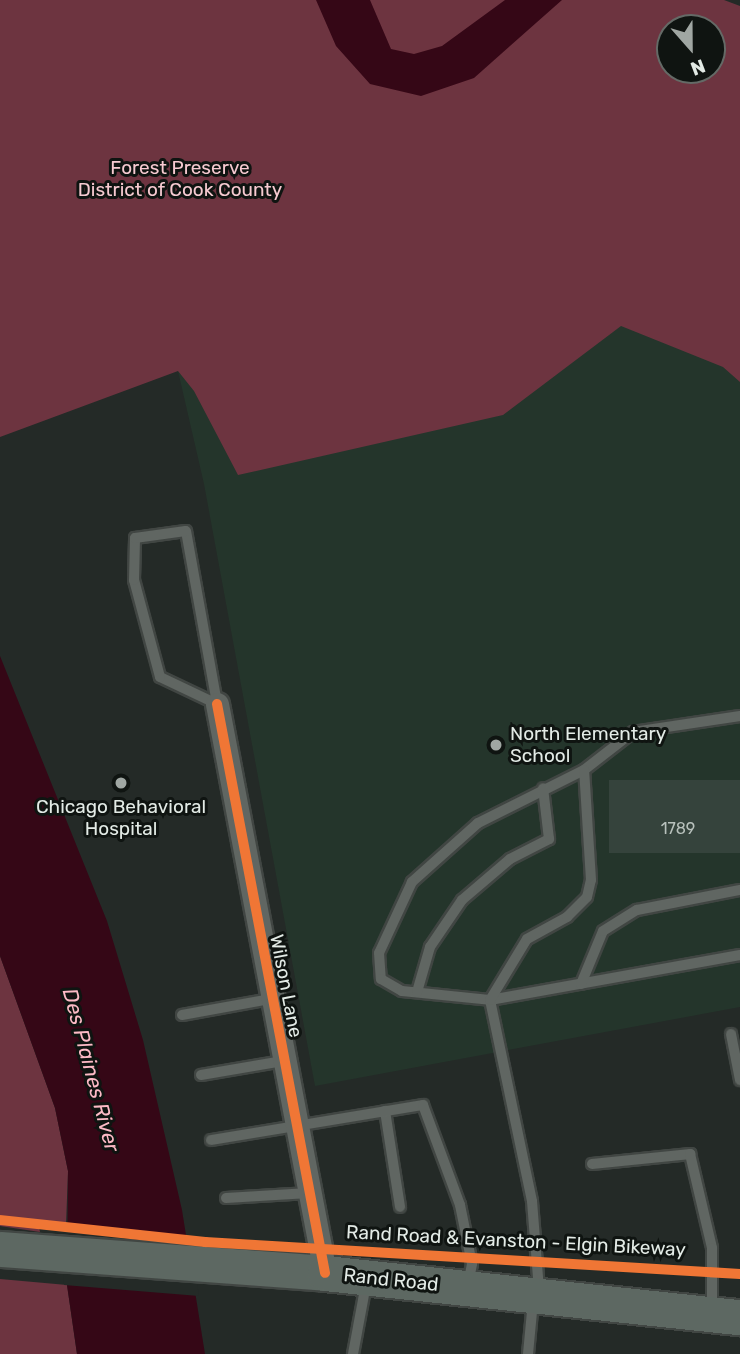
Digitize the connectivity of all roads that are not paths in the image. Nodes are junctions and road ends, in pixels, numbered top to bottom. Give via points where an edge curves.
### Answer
1 (218, 704) junction
2 (740, 716) edge
3 (584, 770) junction
4 (543, 788) junction
5 (740, 890) edge
6 (740, 955) edge
7 (581, 984) junction
8 (417, 992) junction
9 (270, 999) junction
10 (490, 1000) junction
11 (183, 1015) dead end
12 (731, 1034) dead end
13 (282, 1061) junction
14 (201, 1075) dead end
15 (740, 1080) edge
16 (385, 1111) junction
17 (296, 1127) junction
18 (211, 1140) dead end
19 (592, 1164) dead end
20 (309, 1193) junction
21 (226, 1198) dead end
22 (400, 1207) dead end
23 (0, 1249) edge
24 (326, 1273) junction
25 (367, 1277) junction
26 (467, 1288) junction
27 (537, 1295) junction
28 (726, 1315) edge
29 (353, 1354) edge
30 (528, 1354) edge

1 - 1 lane via 186,531 135,538 134,580 160,677
1 - 9 street, Wilson Lane
2 - 3 lane via 633,732
3 - 4 lane
3 - 10 lane via 591,880 587,897 566,917 527,939
4 - 8 lane via 549,839 510,859 462,900 430,947
4 - 8 lane via 478,823 412,882 379,953 381,979
5 - 7 lane via 637,910 603,931
6 - 7 lane
7 - 10 lane
8 - 10 lane
9 - 11 lane
9 - 13 street, Wilson Lane
10 - 27 lane via 532,1201
12 - 15 lane
13 - 14 lane
13 - 17 street, Wilson Lane
16 - 17 lane
16 - 22 lane
16 - 26 lane via 423,1105 460,1205 472,1264
17 - 18 lane
17 - 20 street, Wilson Lane
19 - 28 lane via 690,1154
20 - 21 lane
20 - 24 street, Wilson Lane
23 - 24 main road, Rand Road
24 - 25 main road, Rand Road
25 - 26 main road, Rand Road
25 - 29 lane
26 - 27 main road, Rand Road
27 - 28 main road, Rand Road
27 - 30 lane

